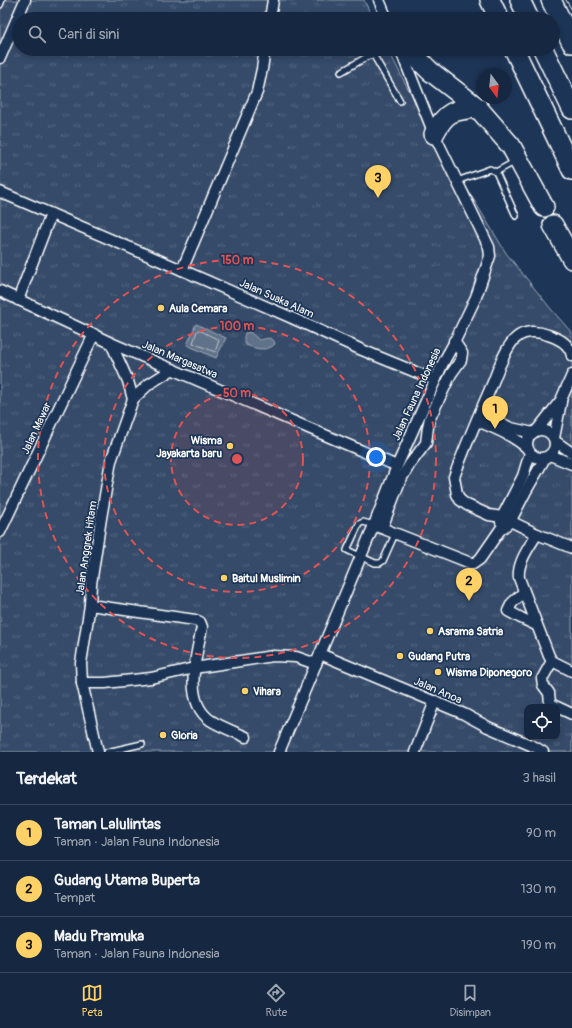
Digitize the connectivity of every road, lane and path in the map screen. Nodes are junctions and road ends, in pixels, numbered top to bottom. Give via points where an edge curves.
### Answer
1 (2, 0) edge
2 (26, 0) edge
3 (273, 0) edge
4 (379, 0) edge
5 (490, 0) edge
6 (520, 0) edge
7 (551, 0) edge
8 (0, 5) edge
9 (20, 12) edge
10 (271, 12) edge
11 (384, 12) edge
12 (496, 12) edge
13 (526, 12) edge
14 (557, 12) edge
15 (560, 18) edge
16 (12, 30) edge
17 (572, 43) edge
18 (0, 56) edge
19 (264, 56) edge
20 (368, 56) edge
21 (374, 56) edge
22 (403, 56) edge
23 (415, 56) edge
24 (517, 56) edge
25 (547, 56) edge
26 (341, 72) dead end
27 (400, 101) dead end
28 (478, 108) junction
29 (572, 109) edge
30 (434, 134) junction
31 (518, 159) junction
32 (572, 170) edge
33 (496, 172) junction
34 (456, 181) junction
35 (0, 192) edge
36 (544, 207) dead end
37 (51, 214) junction
38 (516, 216) dead end
39 (553, 225) dead end
40 (572, 259) edge
41 (182, 270) junction
42 (0, 291) edge
43 (18, 300) junction
44 (94, 334) junction
45 (454, 341) junction
46 (111, 343) junction
47 (572, 356) edge
48 (173, 369) junction
49 (572, 375) edge
50 (435, 380) junction
51 (133, 399) junction
52 (561, 400) junction
53 (478, 417) junction
54 (535, 431) junction
55 (555, 439) junction
56 (529, 451) junction
57 (572, 453) edge
58 (548, 457) junction
59 (572, 464) edge
60 (397, 466) junction
61 (506, 519) junction
62 (378, 526) junction
63 (0, 532) edge
64 (395, 534) junction
65 (536, 534) junction
66 (572, 548) edge
67 (361, 555) junction
68 (524, 592) junction
69 (90, 605) junction
70 (536, 625) junction
71 (320, 654) junction
72 (552, 661) junction
73 (316, 664) junction
74 (194, 668) junction
75 (572, 671) edge
76 (82, 684) junction
77 (434, 701) junction
78 (552, 704) edge
79 (560, 708) edge
80 (572, 714) edge
81 (246, 737) dead end
82 (142, 744) dead end
83 (98, 752) edge
84 (107, 752) edge
85 (279, 752) edge
86 (415, 752) edge
87 (543, 752) edge

1 - 8 lane
2 - 9 street
3 - 10 street
4 - 11 street
5 - 12 highway
6 - 13 highway
7 - 14 highway
15 - 17 highway
16 - 18 street
19 - 41 street via 257,92
20 - 26 lane
21 - 27 lane
22 - 30 street, Jalan Fauna Indonesia
23 - 28 highway via 430,71
24 - 32 highway
25 - 29 highway
28 - 30 highway via 449,114 441,121
28 - 31 highway via 511,146
30 - 34 street, Jalan Fauna Indonesia
31 - 33 lane
31 - 36 highway
33 - 34 lane via 490,169
33 - 38 lane
34 - 45 street, Jalan Fauna Indonesia via 489,247 490,256 476,297
35 - 37 street, Jalan Suaka Alam
37 - 41 street, Jalan Suaka Alam
37 - 43 street
39 - 40 highway
41 - 50 street, Jalan Suaka Alam
42 - 43 street, Jalan Margasatwa
43 - 44 street, Jalan Margasatwa
44 - 46 street, Jalan Margasatwa
44 - 63 street, Jalan Mawar
45 - 50 street, Jalan Fauna Indonesia
45 - 62 street via 462,353 461,360 444,386 430,418 426,443 400,481
46 - 48 street, Jalan Margasatwa
46 - 51 street
47 - 53 street via 564,343 541,332 522,334 515,338 508,348
48 - 51 street, Jalan Anggrek Hitam via 149,384
48 - 60 street, Jalan Margasatwa
49 - 52 street
50 - 60 street, Jalan Fauna Indonesia
51 - 69 street, Jalan Anggrek Hitam via 111,461 91,584
52 - 54 street
52 - 55 street
53 - 54 street via 511,428
53 - 56 street
53 - 61 street via 454,477 454,486 460,500 467,505
54 - 55 street via 547,431
54 - 56 street via 527,442
55 - 57 street
55 - 58 street via 555,449
56 - 58 street via 537,458
56 - 61 street via 523,476
58 - 59 street
58 - 61 street
60 - 62 street, Jalan Fauna Indonesia
61 - 64 street via 480,559 473,564
61 - 65 street
62 - 64 street
62 - 67 street, Jalan Fauna Indonesia
62 - 67 lane via 363,522 359,524 347,550
64 - 67 lane via 380,563
65 - 66 street
65 - 68 street via 519,570
67 - 71 street, Jalan Fauna Indonesia
68 - 70 street
68 - 70 street via 512,603 508,611
69 - 74 street via 200,622 202,627
69 - 76 street, Jalan Anggrek Hitam via 81,663
70 - 72 street
71 - 73 street, Jalan Fauna Indonesia
71 - 77 street, Jalan Anoa
72 - 75 street
72 - 78 street via 542,682
73 - 74 street via 296,657 273,656
73 - 85 street, Jalan Fauna Indonesia
74 - 76 street via 151,678
74 - 81 street via 194,692 202,712 210,720
76 - 83 street, Jalan Anggrek Hitam
77 - 86 street
77 - 87 street, Jalan Anoa
79 - 80 street
82 - 84 lane

